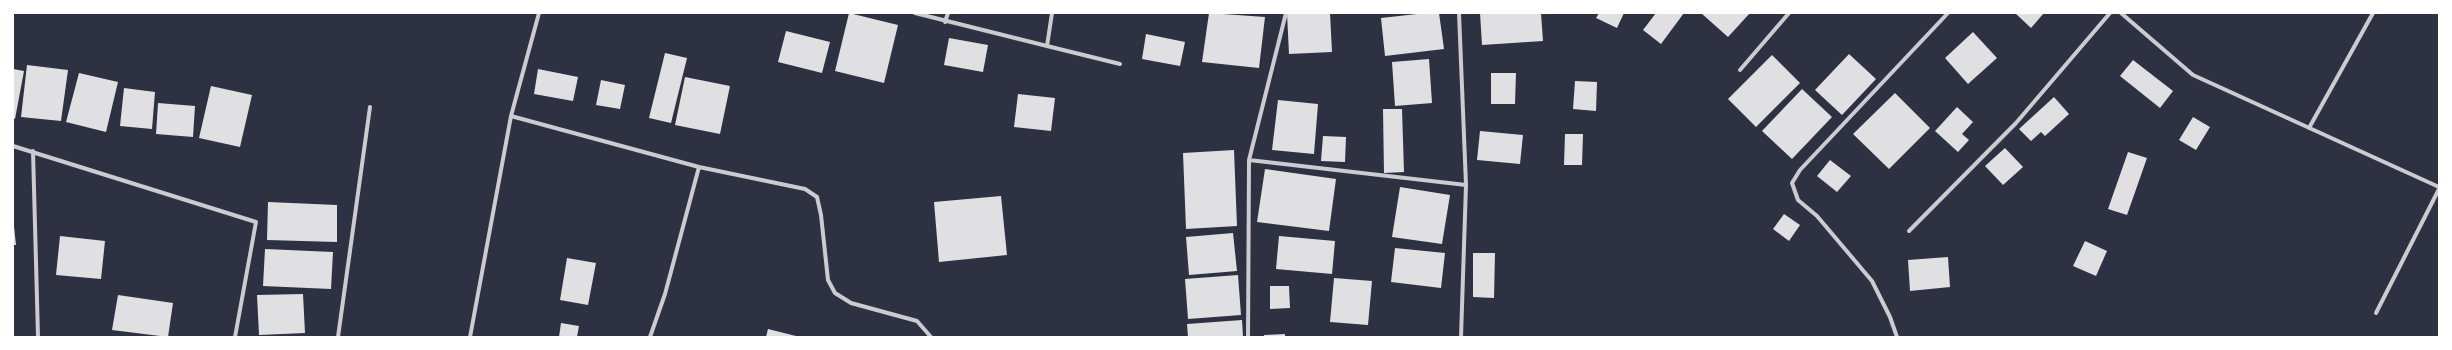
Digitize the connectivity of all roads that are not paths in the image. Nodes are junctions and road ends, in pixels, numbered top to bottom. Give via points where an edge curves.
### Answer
1 (539, 13) edge
2 (914, 13) edge
3 (948, 13) edge
4 (1052, 13) edge
5 (1286, 13) edge
6 (1459, 13) edge
7 (1789, 13) edge
8 (1948, 13) edge
9 (2110, 13) edge
10 (2121, 13) edge
11 (2373, 13) edge
12 (945, 22) junction
13 (1046, 46) junction
14 (1120, 64) dead end
15 (1740, 70) dead end
16 (370, 106) dead end
17 (511, 116) junction
18 (2309, 128) junction
19 (13, 146) edge
20 (33, 151) junction
21 (1249, 160) junction
22 (699, 168) junction
23 (1466, 185) junction
24 (2439, 188) edge
25 (1908, 231) dead end
26 (2376, 313) dead end
27 (38, 337) edge
28 (235, 337) edge
29 (338, 337) edge
30 (470, 337) edge
31 (650, 337) edge
32 (931, 337) edge
33 (1248, 337) edge
34 (1461, 337) edge
35 (1897, 337) edge

1 - 17 street
2 - 12 street
3 - 12 street
4 - 13 street
5 - 21 street
6 - 23 street
7 - 15 street
8 - 35 street via 1800,170 1792,183 1798,200 1817,216 1872,282
9 - 25 street via 2016,123
10 - 18 street via 2193,75
11 - 18 street
12 - 13 street
13 - 14 street
16 - 29 street
17 - 22 street
17 - 30 street
18 - 24 street
19 - 20 street
20 - 27 street
20 - 28 street via 256,222
21 - 23 street
21 - 33 street
22 - 31 street via 665,294
22 - 32 street via 805,189 817,197 828,280 835,293 851,302 917,321
23 - 34 street
24 - 26 street

